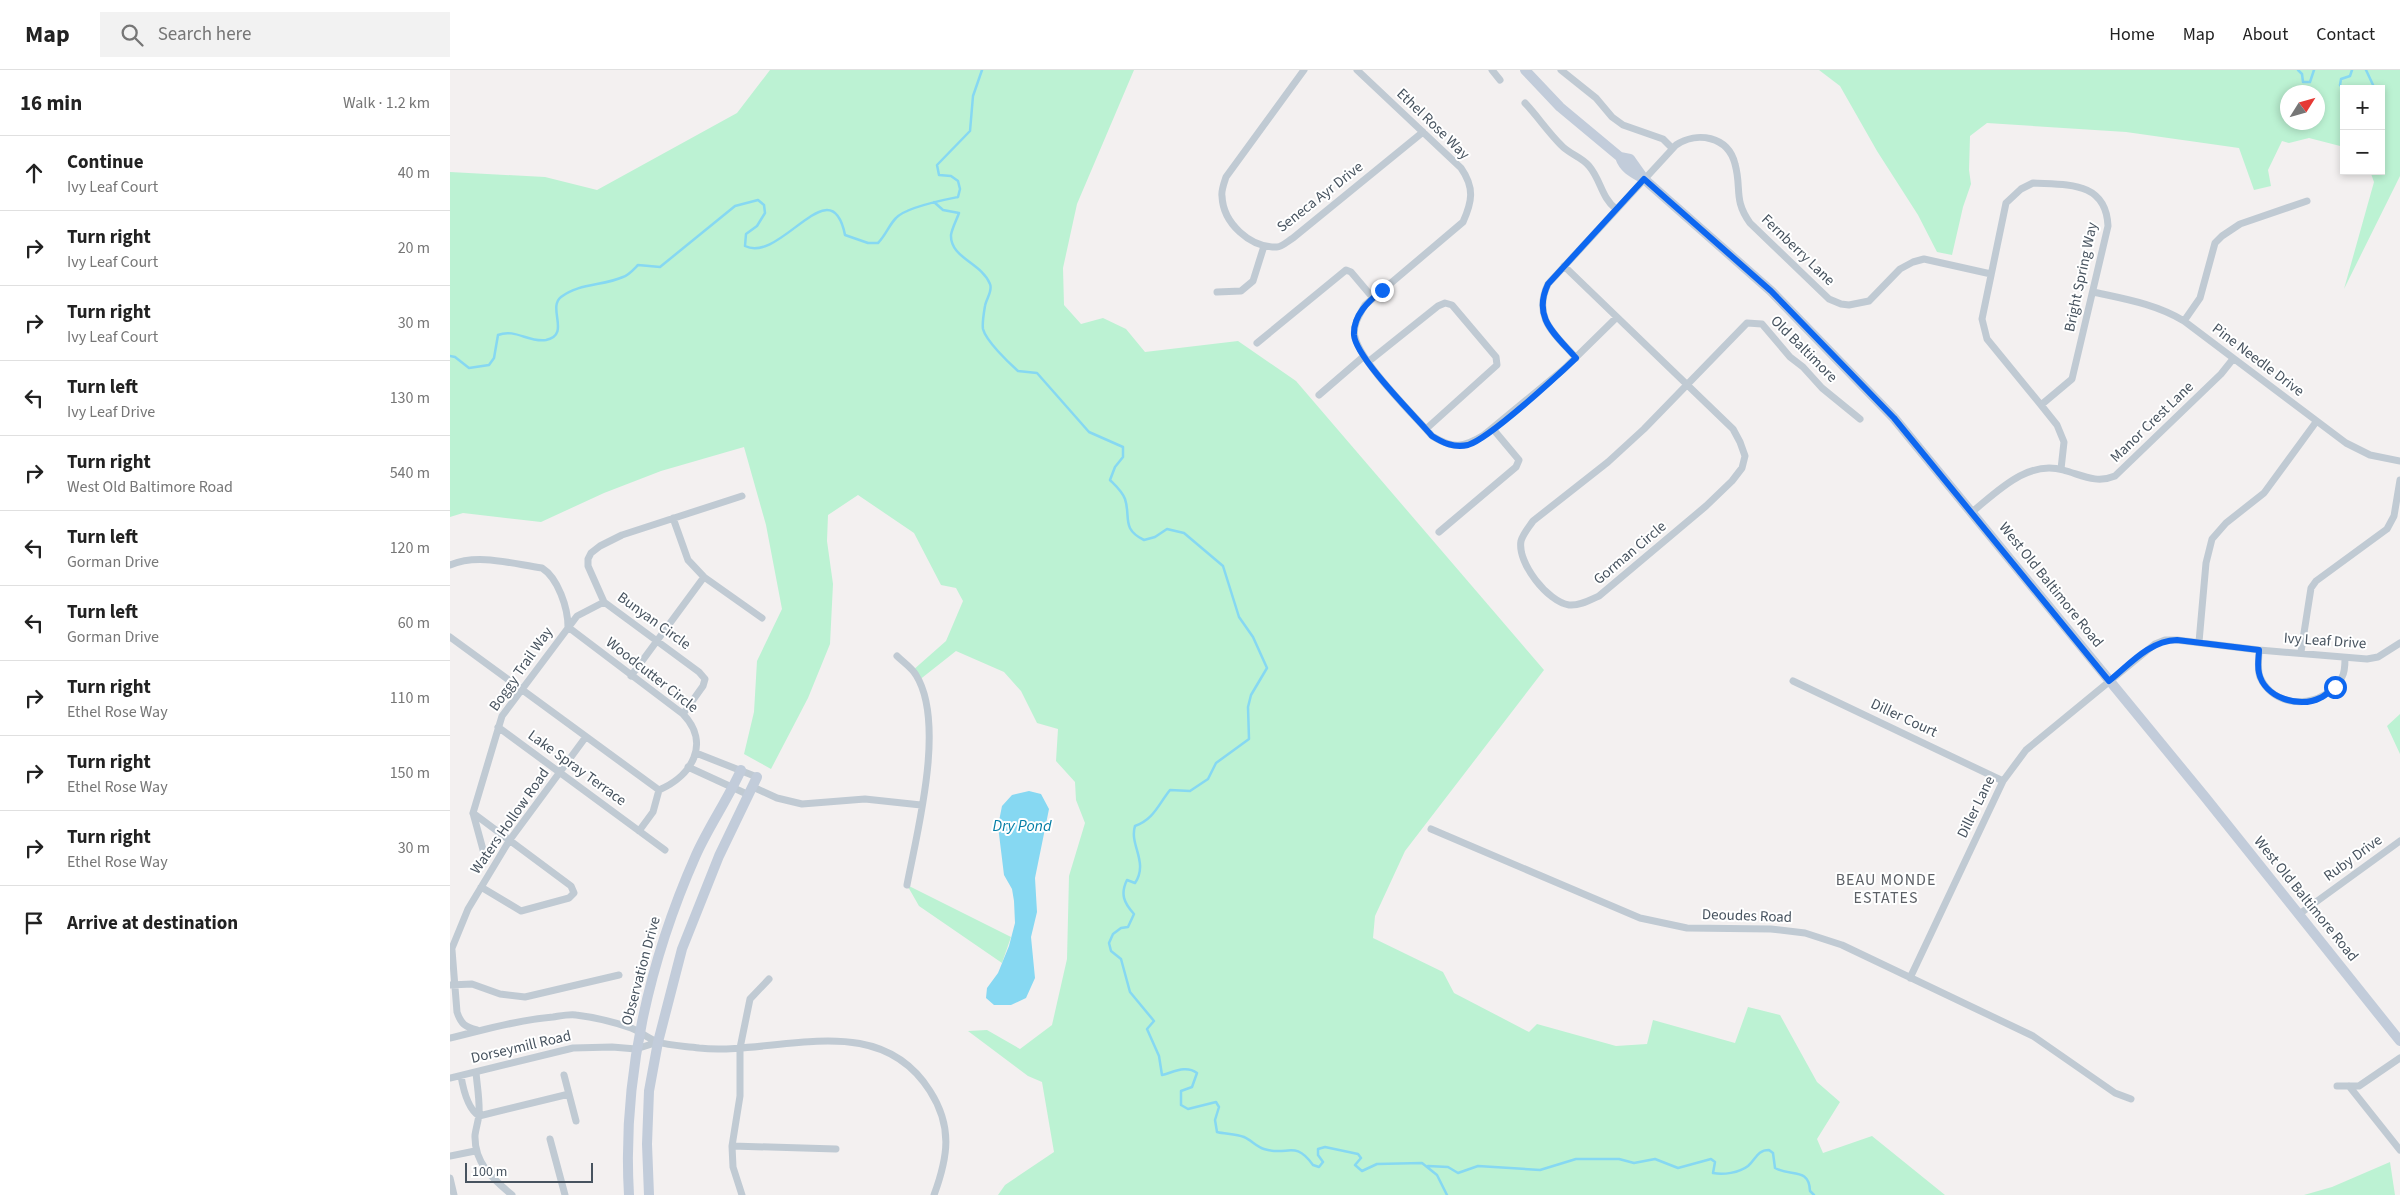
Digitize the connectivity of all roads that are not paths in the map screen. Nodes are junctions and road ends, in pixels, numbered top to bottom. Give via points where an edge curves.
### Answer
1 (1304, 70) edge
2 (1357, 70) edge
3 (1492, 70) edge
4 (1525, 70) edge
5 (1561, 70) edge
6 (1500, 80) dead end
7 (1525, 103) dead end
8 (1423, 132) junction
9 (1672, 148) junction
10 (1644, 179) junction
11 (2307, 201) dead end
12 (1616, 209) junction
13 (1264, 246) junction
14 (1564, 266) junction
15 (1991, 274) junction
16 (1217, 292) dead end
17 (2093, 292) junction
18 (1373, 298) junction
19 (1616, 318) junction
20 (2184, 321) junction
21 (1257, 343) dead end
22 (1576, 358) junction
23 (2233, 359) junction
24 (1366, 360) junction
25 (1686, 385) junction
26 (1319, 396) dead end
27 (2041, 405) junction
28 (1860, 419) dead end
29 (2316, 422) junction
30 (1426, 429) junction
31 (1493, 429) junction
32 (2400, 461) edge
33 (2061, 469) junction
34 (2400, 480) edge
35 (742, 496) dead end
36 (1972, 512) junction
37 (673, 518) junction
38 (1439, 532) dead end
39 (450, 565) edge
40 (704, 576) junction
41 (604, 602) junction
42 (762, 618) dead end
43 (568, 627) junction
44 (450, 637) edge
45 (657, 641) junction
46 (2200, 642) junction
47 (2400, 643) edge
48 (2259, 650) junction
49 (2301, 652) junction
50 (897, 656) dead end
51 (2346, 658) junction
52 (630, 676) junction
53 (1794, 681) dead end
54 (2109, 681) junction
55 (520, 690) junction
56 (683, 714) junction
57 (498, 727) junction
58 (585, 738) junction
59 (696, 753) junction
60 (688, 767) junction
61 (741, 770) junction
62 (559, 772) junction
63 (2003, 781) junction
64 (753, 786) junction
65 (733, 787) junction
66 (659, 790) junction
67 (921, 805) junction
68 (473, 813) junction
69 (1431, 829) dead end
70 (639, 831) junction
71 (2400, 840) edge
72 (508, 841) junction
73 (665, 850) dead end
74 (484, 857) dead end
75 (907, 885) dead end
76 (481, 886) junction
77 (2298, 915) junction
78 (451, 952) edge
79 (619, 975) dead end
80 (1910, 978) junction
81 (769, 979) dead end
82 (452, 985) edge
83 (479, 1031) junction
84 (640, 1032) junction
85 (450, 1038) edge
86 (2400, 1041) edge
87 (658, 1042) junction
88 (740, 1048) junction
89 (636, 1050) junction
90 (2400, 1058) edge
91 (476, 1072) junction
92 (564, 1075) dead end
93 (461, 1076) junction
94 (450, 1078) edge
95 (2337, 1086) dead end
96 (2350, 1086) junction
97 (569, 1094) junction
98 (2131, 1099) dead end
99 (479, 1116) junction
100 (576, 1121) dead end
101 (550, 1139) dead end
102 (732, 1146) junction
103 (836, 1149) dead end
104 (2400, 1150) edge
105 (475, 1151) junction
106 (450, 1156) edge
107 (450, 1178) edge
108 (451, 1186) edge
109 (454, 1195) edge
110 (512, 1195) edge
111 (565, 1195) edge
112 (629, 1195) edge
113 (649, 1195) edge
114 (742, 1195) edge
115 (934, 1195) edge

1 - 13 street, Seneca Ayr Drive via 1226,178 1222,196 1226,213 1246,239
2 - 8 street, Ethel Rose Way
3 - 6 street
4 - 10 street, West Old Baltimore Road via 1560,107 1620,157 1630,159
5 - 9 street via 1623,125 1663,139
7 - 12 street via 1562,146 1585,161 1602,194
8 - 13 street, Seneca Ayr Drive via 1293,238 1279,247
8 - 18 street, Ethel Rose Way via 1461,168 1469,180 1471,204 1463,222
9 - 10 street, Fernberry Lane
9 - 15 street, Fernberry Lane via 1697,136 1724,145 1735,164 1741,210 1750,223 1829,299 1849,305 1869,301 1900,269 1924,259
10 - 12 street, Fernberry Lane
10 - 36 street, West Old Baltimore Road via 1818,338 1894,418
11 - 20 street via 2240,224 2222,236 2215,243 2200,298
12 - 14 street, Fernberry Lane
13 - 16 street via 1253,281 1242,291
14 - 19 street, Gorman Circle
14 - 22 street, Fernberry Lane via 1548,284 1541,298 1542,310 1546,323
15 - 17 street, Bright Spring Way via 2006,203 2033,183 2080,186 2098,198 2107,214 2108,226
15 - 27 street, Bright Spring Way via 1982,319 1987,339
17 - 20 street, Pine Needle Drive via 2143,303
17 - 27 street, Bright Spring Way via 2072,379
18 - 21 street via 1346,270
18 - 24 street, Ethel Rose Way via 1358,318 1354,335
19 - 22 street, Ethel Rose Way
19 - 25 street, Gorman Circle
20 - 23 street, Pine Needle Drive
22 - 31 street, Ethel Rose Way
23 - 29 street, Pine Needle Drive
23 - 33 street, Manor Crest Lane via 2115,476 2105,480 2089,479
24 - 26 street
24 - 30 street, Ethel Rose Way
24 - 30 street via 1438,306 1452,305 1496,356 1498,365
25 - 25 street, Gorman Circle via 1733,429 1745,456 1742,468 1706,506 1599,596 1570,605 1555,599 1526,567 1521,540 1528,528 1637,436
25 - 28 street, Old Baltimore via 1742,328 1755,322 1762,324 1790,358
27 - 33 street, Bright Spring Way via 2057,425 2064,442
29 - 32 street, Pine Needle Drive via 2370,455
29 - 46 street via 2264,494 2222,526 2212,540 2206,562
30 - 31 street, Ethel Rose Way via 1444,444 1458,446 1470,444
31 - 38 street via 1519,460 1516,467
33 - 36 street, Manor Crest Lane via 2030,470
34 - 49 street via 2394,516 2387,529 2311,588
35 - 37 street, Bunyan Circle
36 - 54 street, West Old Baltimore Road
37 - 40 street via 682,549
37 - 41 street, Bunyan Circle via 622,535 591,553 588,566
39 - 43 street via 478,560 542,568 553,579 568,616
40 - 42 street
40 - 45 street
41 - 43 street, Boggy Trail Way via 577,616
41 - 45 street, Bunyan Circle
43 - 52 street, Woodcutter Circle
43 - 55 street, Boggy Trail Way
44 - 55 street
45 - 52 street
45 - 56 street, Bunyan Circle via 705,679
46 - 48 street, Ivy Leaf Drive
46 - 54 street, Ivy Leaf Drive via 2165,640 2155,644
47 - 51 street, Ivy Leaf Drive via 2378,657
48 - 49 street, Ivy Leaf Drive
48 - 51 street via 2259,674 2268,690 2298,702 2319,699 2335,687 2342,678
49 - 51 street, Ivy Leaf Drive
50 - 67 street via 916,675 928,708 929,753
52 - 56 street, Woodcutter Circle
53 - 63 street, Diller Court
54 - 63 street, Diller Lane via 2026,750
54 - 77 street, West Old Baltimore Road
55 - 57 street, Boggy Trail Way
55 - 58 street
56 - 59 street, Woodcutter Circle via 697,734
57 - 62 street, Lake Spray Terrace
57 - 68 street, Boggy Trail Way
58 - 62 street, Waters Hollow Road
58 - 66 street
59 - 60 street
59 - 61 street
60 - 65 street
60 - 66 street via 670,786
61 - 64 street
61 - 65 street, Observation Drive
62 - 70 street, Lake Spray Terrace
62 - 72 street, Waters Hollow Road
63 - 80 street, Diller Lane
64 - 65 street
64 - 67 street via 777,798 802,804 865,799
64 - 87 street via 719,856 682,949
65 - 84 street, Observation Drive via 697,852 676,902 663,939
66 - 70 street via 653,812
67 - 75 street
68 - 72 street
68 - 74 street
69 - 80 street, Deoudes Road via 1640,918 1687,928 1771,929 1805,933 1842,945
70 - 73 street, Lake Spray Terrace
71 - 77 street, Ruby Drive
72 - 76 street, Waters Hollow Road
72 - 76 street via 571,886 574,893 569,898 521,911
76 - 78 street, Waters Hollow Road
77 - 86 street, West Old Baltimore Road
78 - 82 street, Waters Hollow Road via 454,960
79 - 82 street via 525,997 500,994 472,984
80 - 98 street, Deoudes Road via 2033,1036 2115,1093
81 - 88 street via 750,999
82 - 83 street, Waters Hollow Road via 460,1022
83 - 84 street, Dorseymill Road via 524,1020 574,1015
83 - 85 street, Dorseymill Road
84 - 87 street, Dorseymill Road
84 - 89 street, Observation Drive
87 - 88 street, Dorseymill Road via 701,1048
87 - 89 street, Dorseymill Road
87 - 113 street via 650,1091
88 - 102 street via 740,1096
88 - 115 street, Dorseymill Road via 816,1040 844,1041 869,1046 898,1059 922,1078 941,1108 948,1142 942,1175
89 - 91 street, Dorseymill Road via 612,1046 573,1048
89 - 112 street, Observation Drive via 628,1123
90 - 96 street via 2368,1082
91 - 93 street, Dorseymill Road
91 - 99 street
92 - 97 street
93 - 94 street, Dorseymill Road
93 - 99 street via 473,1112
95 - 96 street
96 - 104 street
97 - 99 street
97 - 100 street
99 - 105 street
101 - 111 street
102 - 103 street
102 - 114 street via 733,1167
105 - 106 street
105 - 110 street via 494,1181
107 - 108 street
108 - 109 street

